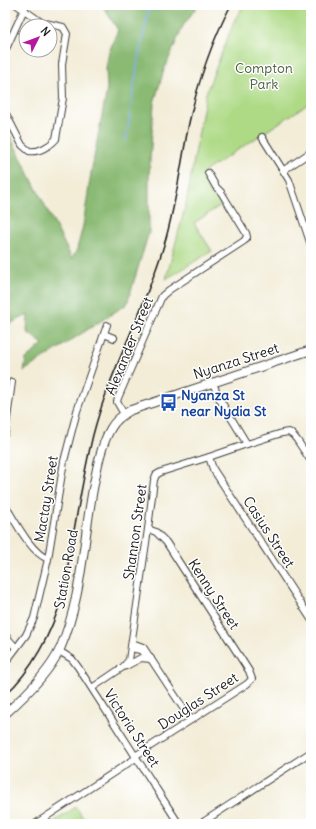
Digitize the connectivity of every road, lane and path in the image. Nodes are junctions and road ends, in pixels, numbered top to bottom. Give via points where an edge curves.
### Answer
1 (16, 5) edge
2 (25, 7) edge
3 (5, 51) edge
4 (5, 112) edge
5 (262, 137) dead end
6 (311, 152) edge
7 (284, 170) junction
8 (208, 173) dead end
9 (311, 245) edge
10 (107, 325) dead end
11 (104, 334) junction
12 (114, 338) dead end
13 (311, 350) edge
14 (12, 382) dead end
15 (213, 383) junction
16 (124, 414) junction
17 (5, 433) edge
18 (247, 444) junction
19 (209, 457) junction
20 (311, 461) edge
21 (5, 505) edge
22 (148, 529) junction
23 (48, 559) junction
24 (311, 619) edge
25 (134, 627) junction
26 (5, 635) edge
27 (131, 646) junction
28 (144, 647) junction
29 (16, 648) junction
30 (59, 650) junction
31 (151, 658) junction
32 (5, 663) edge
33 (123, 667) junction
34 (252, 679) joint
35 (92, 688) junction
36 (5, 714) edge
37 (190, 720) junction
38 (311, 752) edge
39 (136, 757) junction
40 (35, 824) edge
41 (179, 824) edge
42 (200, 824) edge

1 - 2 street
2 - 3 street
2 - 4 street via 41,22 62,27 67,34 62,64 62,104 56,139 36,152 29,152 22,145
5 - 7 street
6 - 7 street
7 - 9 street
8 - 16 street, Alexander Street via 247,237 162,296 118,398 117,402
10 - 11 street, Mactay Street
11 - 12 street
11 - 23 street, Mactay Street via 77,411 64,461
13 - 15 street, Nyanza Street
14 - 17 street
15 - 16 street, Nyanza Street
15 - 18 street via 219,398
16 - 30 street, Station Road via 112,426 102,451 91,500 78,588
18 - 19 street, Shannon Street
18 - 20 street, Shannon Street via 289,432
19 - 22 street, Shannon Street via 156,475
19 - 24 street, Casius Street via 213,469
21 - 23 street via 34,550
22 - 25 street, Shannon Street
22 - 34 street, Kenny Street via 156,532 166,542
23 - 29 street, Mactay Street via 34,618
25 - 27 street, Shannon Street
25 - 28 street via 136,636
26 - 29 street
27 - 28 street
27 - 31 street
27 - 33 street, Shannon Street via 129,660
28 - 31 street
29 - 32 street, Mactay Street
30 - 35 street, Victoria Street via 72,659
30 - 36 street, Station Road via 42,675
31 - 33 street via 139,658
31 - 37 street
33 - 35 street
34 - 37 street, Douglas Street
35 - 39 street, Victoria Street
37 - 39 street, Douglas Street
38 - 42 street
39 - 40 street, Douglas Street
39 - 41 street, Victoria Street

